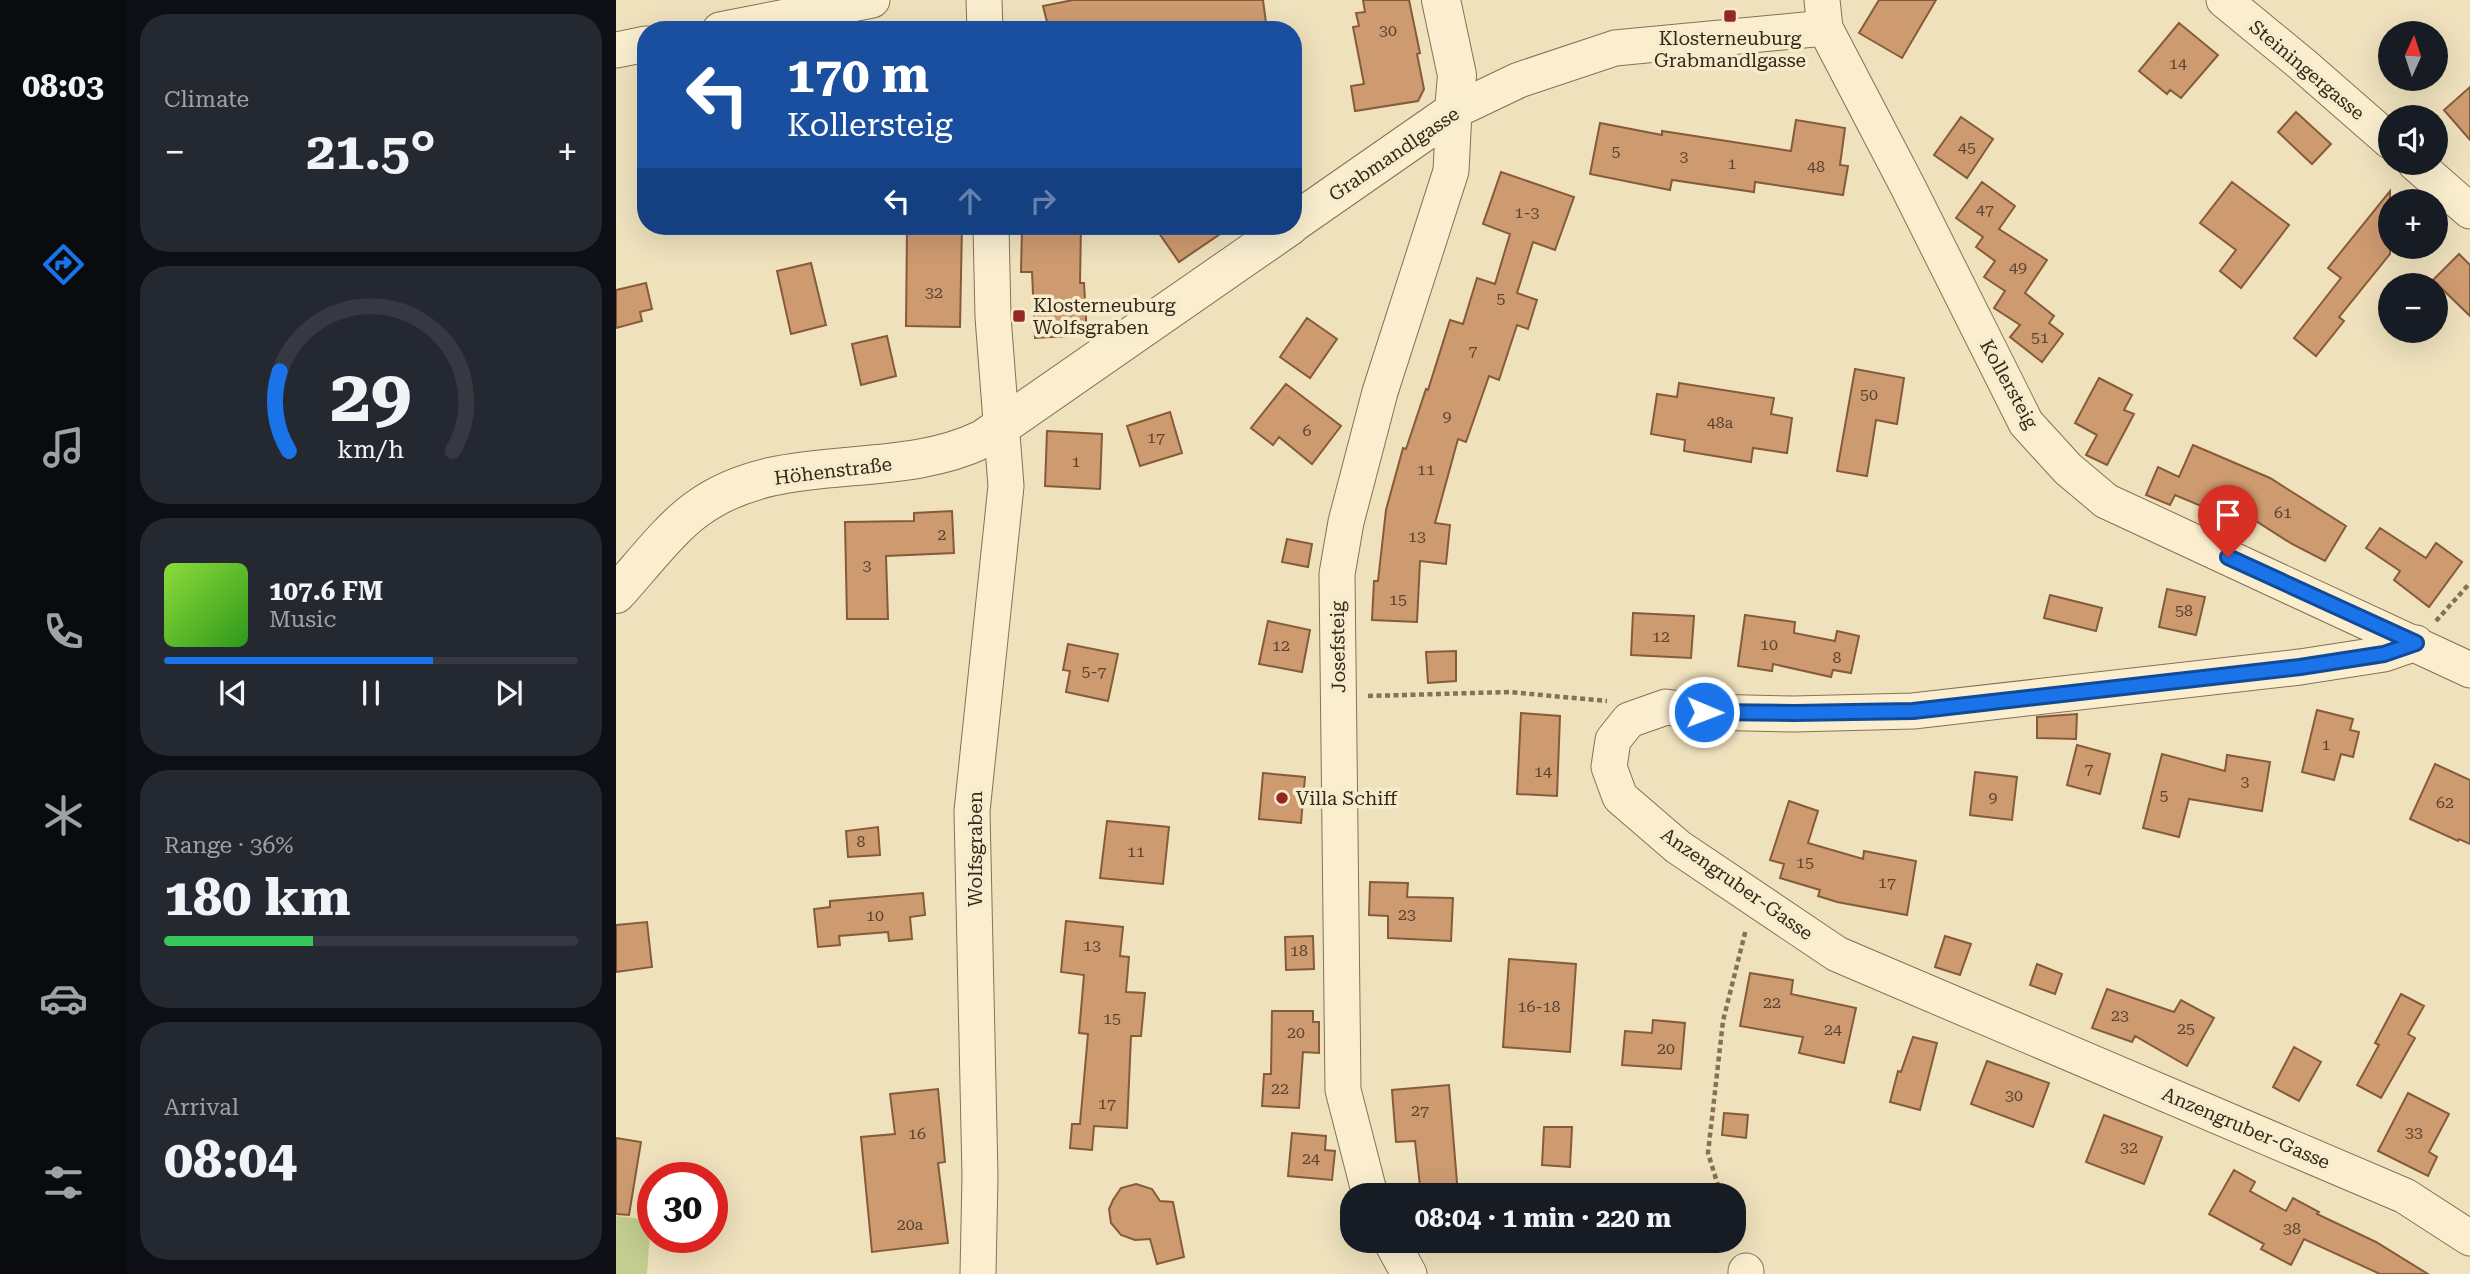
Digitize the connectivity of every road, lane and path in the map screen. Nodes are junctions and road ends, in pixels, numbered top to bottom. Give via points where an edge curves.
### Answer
1 (872, 0) edge
2 (984, 0) edge
3 (1441, 0) edge
4 (2224, 0) edge
5 (1823, 14) edge
6 (766, 21) edge
7 (985, 21) edge
8 (637, 46) edge
9 (616, 50) edge
10 (1454, 111) junction
11 (2378, 130) edge
12 (2429, 175) edge
13 (2470, 211) edge
14 (1302, 218) edge
15 (991, 235) edge
16 (1278, 235) edge
17 (1002, 426) junction
18 (2470, 583) edge
19 (616, 594) edge
20 (2416, 643) junction
21 (2470, 670) edge
22 (1365, 696) dead end
23 (1629, 720) junction
24 (1754, 898) junction
25 (1367, 1183) edge
26 (1717, 1183) edge
27 (2470, 1238) edge
28 (1398, 1253) edge
29 (978, 1274) edge
30 (1409, 1274) edge

1 - 6 street
2 - 7 street
3 - 10 street via 1457,75
4 - 11 street, Steiningergasse
5 - 10 street, Grabmandlgasse via 1615,48 1519,80
5 - 20 street, Kollersteig via 2026,423 2067,469 2106,501
8 - 9 street
10 - 14 street, Grabmandlgasse
10 - 25 street, Josefsteig via 1451,171 1380,392 1337,574 1343,1090
12 - 13 street
15 - 17 street, Wolfsgraben
16 - 17 street, Grabmandlgasse
17 - 19 street, Höhenstraße via 959,450 933,457 783,473 723,494 696,509
17 - 29 street, Wolfsgraben via 1006,486 972,811
18 - 20 path
20 - 21 street, Kollersteig
20 - 23 street via 2384,654 2300,667 1913,711 1704,712 1666,707
22 - 23 path via 1509,692 1605,699
23 - 24 street, Anzengruber-Gasse via 1613,740 1609,767 1620,797 1678,847
24 - 26 path via 1723,1021 1707,1153
24 - 27 street, Anzengruber-Gasse via 1838,954 2405,1196
28 - 30 street

